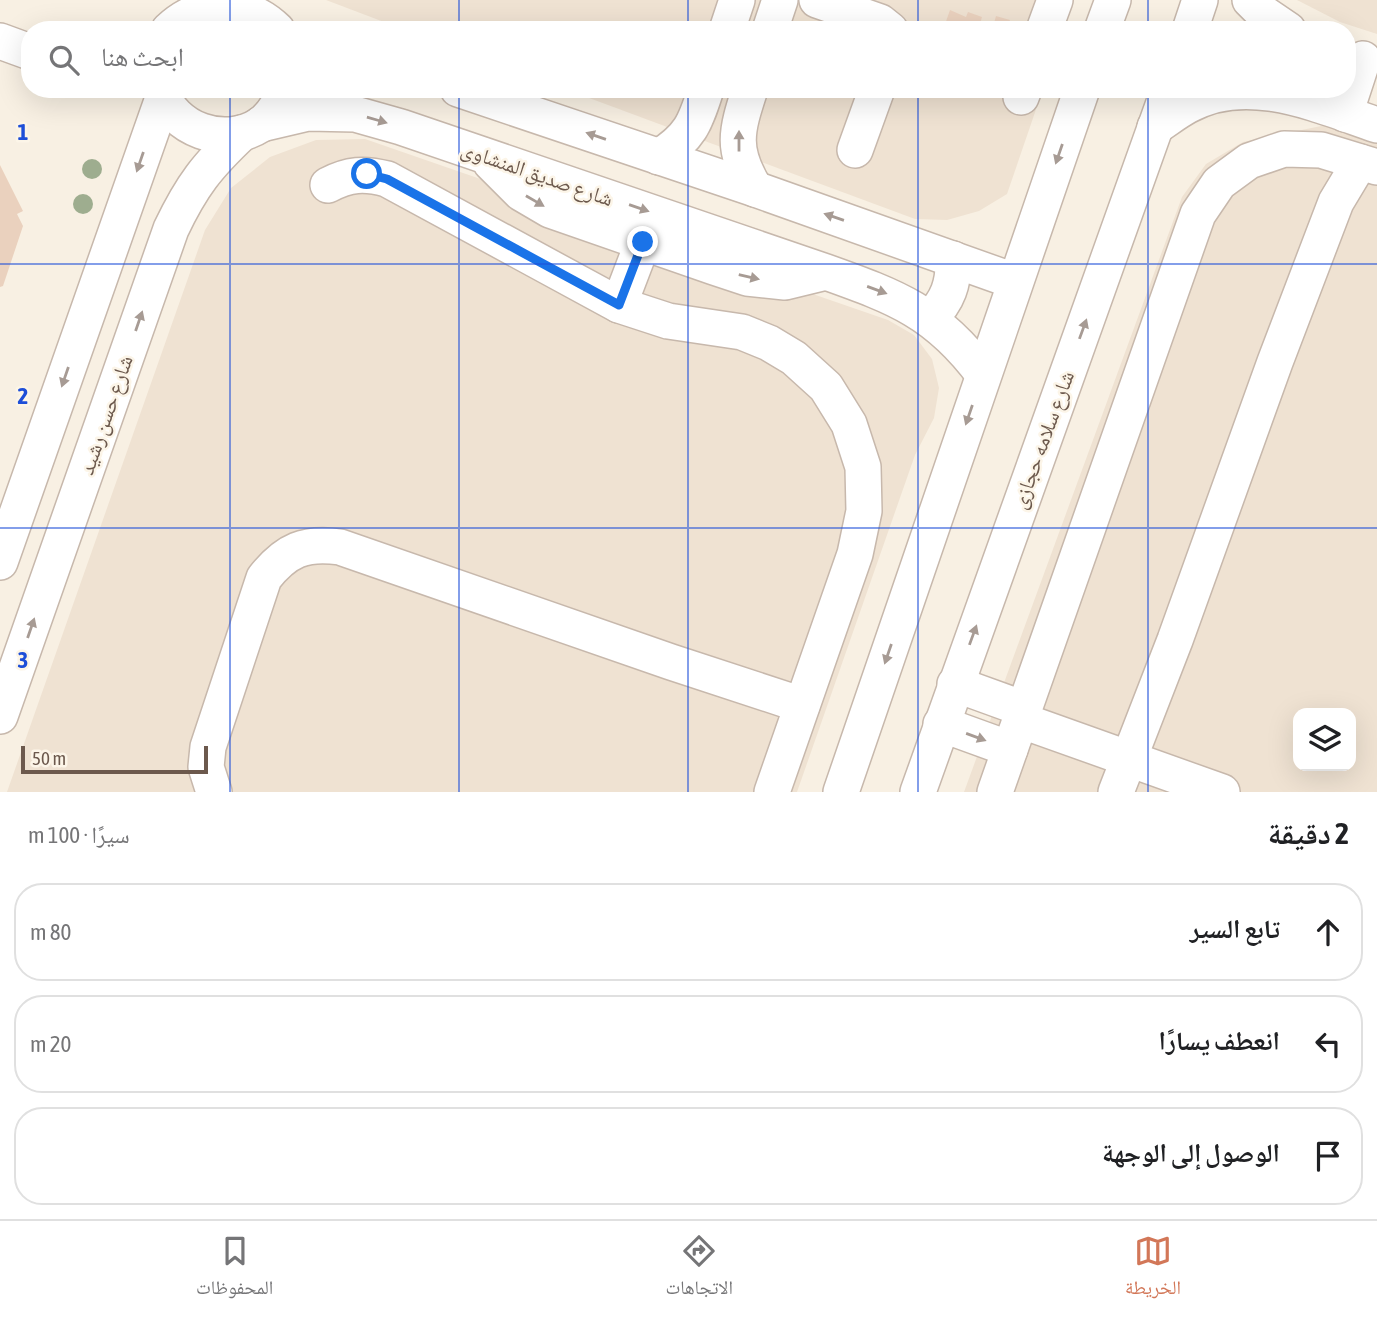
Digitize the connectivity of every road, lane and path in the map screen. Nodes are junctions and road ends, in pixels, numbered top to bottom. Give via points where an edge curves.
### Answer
1 (158, 0) edge
2 (737, 0) edge
3 (780, 0) edge
4 (817, 0) edge
5 (1055, 0) edge
6 (1113, 0) edge
7 (1250, 0) edge
8 (266, 17) edge
9 (164, 21) edge
10 (176, 21) edge
11 (730, 21) edge
12 (773, 21) edge
13 (877, 21) edge
14 (1047, 21) edge
15 (1105, 21) edge
16 (1275, 21) edge
17 (0, 41) edge
18 (21, 49) edge
19 (1363, 59) edge
20 (161, 98) edge
21 (165, 98) edge
22 (282, 98) edge
23 (485, 98) edge
24 (703, 98) edge
25 (747, 98) edge
26 (874, 98) edge
27 (1079, 98) edge
28 (1166, 98) edge
29 (1208, 98) edge
30 (1290, 98) edge
31 (331, 102) edge
32 (1361, 120) edge
33 (1155, 127) junction
34 (252, 129) junction
35 (855, 150) dead end
36 (484, 156) junction
37 (659, 157) junction
38 (1368, 165) edge
39 (328, 185) dead end
40 (755, 189) junction
41 (643, 242) junction
42 (953, 259) junction
43 (826, 272) junction
44 (1014, 281) junction
45 (619, 305) junction
46 (930, 318) junction
47 (983, 374) junction
48 (24, 494) junction
49 (73, 510) junction
50 (0, 562) edge
51 (956, 684) junction
52 (802, 705) junction
53 (0, 716) edge
54 (941, 724) junction
55 (1018, 726) junction
56 (1128, 758) junction
57 (214, 792) edge
58 (772, 792) edge
59 (842, 792) edge
60 (918, 792) edge
61 (995, 792) edge
62 (1115, 792) edge
63 (1222, 792) edge

1 - 9 street
2 - 11 street
3 - 12 street
4 - 13 street
5 - 14 street
6 - 15 street
7 - 16 street
8 - 10 street via 225,1 201,5
17 - 18 street
19 - 32 street
20 -> 48 street
21 - 34 street, شارع صديق المنشاوى via 177,117 196,131 219,136
22 - 34 street, شارع حسن رشيد
37 -> 23 street
24 - 37 street via 692,127 678,145
40 -> 25 street via 742,167 737,142
26 - 35 street
27 -> 44 street
28 - 33 street, شارع سلامه حجازى
29 - 33 street via 1189,104
30 - 32 street
31 - 34 street, شارع صديق المنشاوى
31 -> 36 street, شارع صديق المنشاوى
51 -> 33 street, شارع سلامه حجازى
49 -> 34 street, شارع حسن رشيد via 171,229 213,160
36 -> 41 street via 521,193 550,210
36 -> 43 street, شارع صديق المنشاوى
37 - 40 street
38 - 55 street via 1321,150 1284,149 1249,160 1219,183 1198,214
38 - 56 street via 1336,202
39 - 45 street via 347,176 387,179
42 -> 40 street
41 -> 43 street via 756,279 785,282
41 - 45 street
42 - 44 street
42 - 46 street via 952,285
43 -> 46 street, شارع صديق المنشاوى via 888,294
44 - 47 street
45 - 52 street via 668,321 742,332 769,342 826,387 849,424 863,467 864,510 855,554
46 - 47 street, شارع صديق المنشاوى via 950,334
47 -> 59 street
48 - 49 street
48 - 50 street
53 -> 49 street, شارع حسن رشيد
51 - 54 street, شارع سلامه حجازى
51 - 55 street
52 - 57 street via 340,547 306,547 289,553 264,578 208,747 206,767
52 - 58 street
54 -> 55 street
54 - 60 street, شارع سلامه حجازى
55 - 56 street
55 - 61 street
56 - 62 street
56 - 63 street

